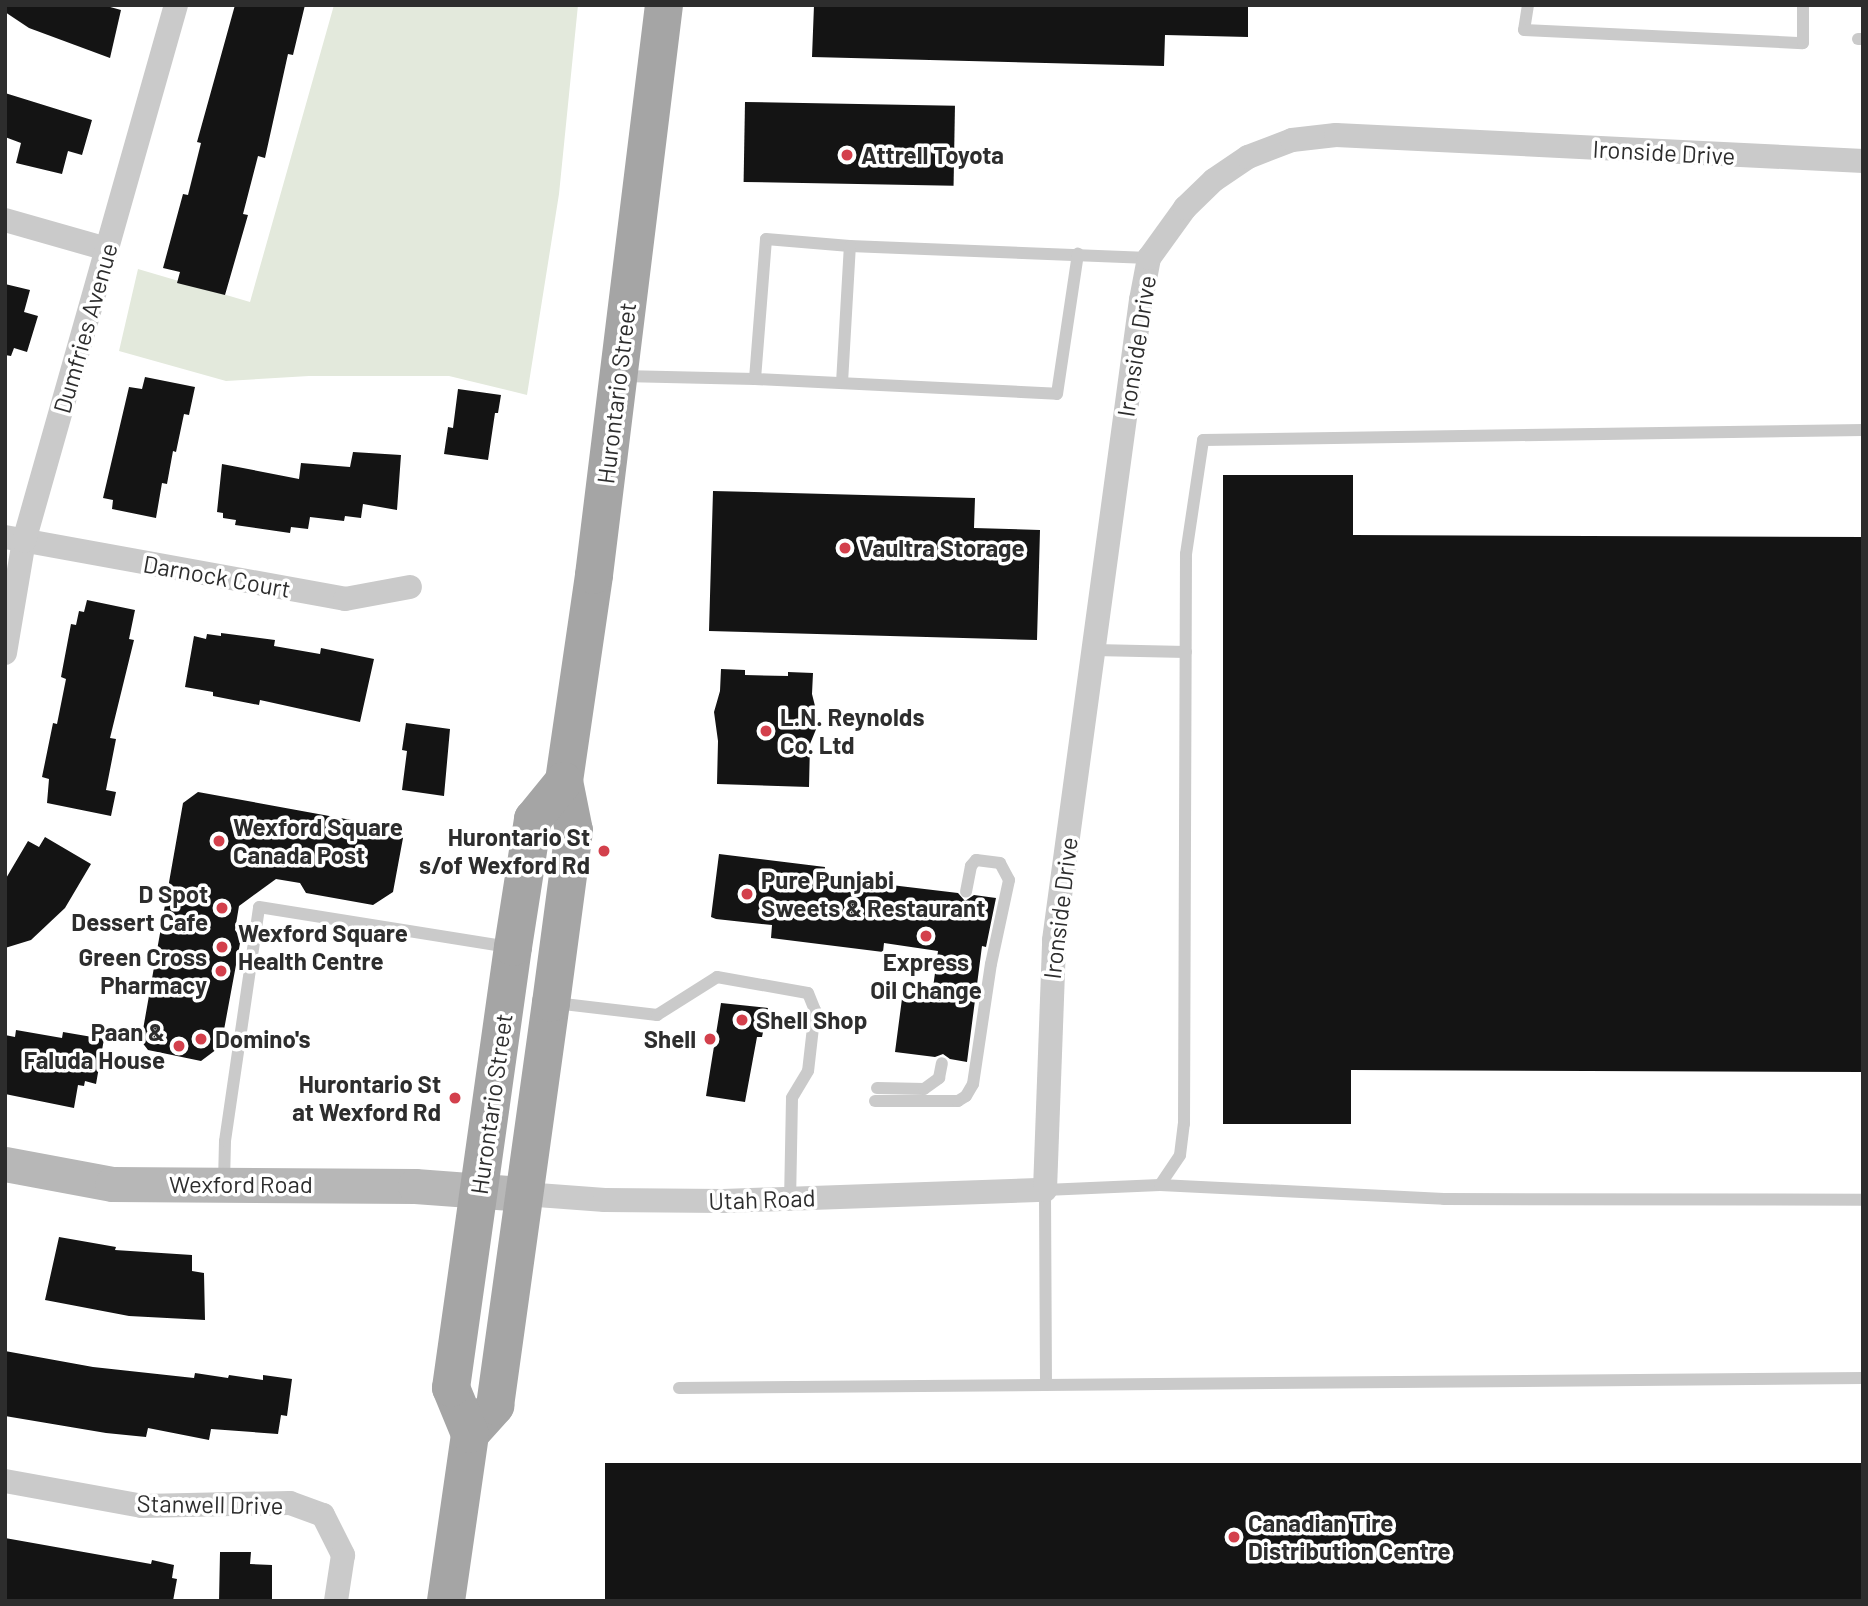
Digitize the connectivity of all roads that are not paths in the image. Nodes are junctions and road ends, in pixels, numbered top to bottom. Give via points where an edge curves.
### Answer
1 (176, 5) edge
2 (664, 5) edge
3 (1528, 5) edge
4 (1804, 5) edge
5 (1863, 161) edge
6 (5, 220) edge
7 (850, 246) junction
8 (107, 249) junction
9 (1078, 254) junction
10 (1149, 258) junction
11 (618, 376) junction
12 (755, 379) junction
13 (842, 383) junction
14 (1863, 430) edge
15 (14, 539) edge
16 (410, 587) dead end
17 (1094, 650) junction
18 (1186, 652) junction
19 (5, 653) edge
20 (564, 781) junction
21 (966, 892) dead end
22 (513, 947) junction
23 (551, 1003) junction
24 (942, 1063) dead end
25 (5, 1164) edge
26 (224, 1182) junction
27 (1160, 1185) junction
28 (1045, 1190) junction
29 (479, 1191) junction
30 (524, 1194) junction
31 (790, 1199) junction
32 (1863, 1200) edge
33 (1863, 1378) edge
34 (1046, 1385) junction
35 (680, 1388) dead end
36 (470, 1434) junction
37 (5, 1481) edge
38 (336, 1601) edge
39 (446, 1601) edge

1 - 8 street, Dumfries Avenue
2 - 11 main road, Hurontario Street
3 - 4 lane via 1524,30 1803,43
5 - 10 street, Ironside Drive via 1336,135 1292,140 1248,157 1213,180 1185,208
6 - 8 street
7 - 9 lane
7 - 12 lane via 766,239
7 - 13 lane
8 - 15 street, Dumfries Avenue
9 - 10 lane
9 - 13 lane via 1057,394
10 - 17 street, Ironside Drive
11 - 12 lane
11 - 20 main road, Hurontario Street
12 - 13 lane
14 - 18 lane via 1203,440 1186,554
15 - 16 street, Darnock Court via 345,599
15 - 19 street, Dumfries Avenue
17 - 18 lane
17 - 28 street, Ironside Drive via 1051,967
18 - 27 lane via 1184,1124 1180,1155
20 - 22 main road, Hurontario Street via 533,819
20 - 23 main road, Hurontario Street via 574,831
21 - 24 lane via 976,860 1000,863 1009,880 973,1084 958,1101 876,1094 924,1089 939,1078
22 - 26 lane via 259,907 225,1141
22 - 29 main road, Hurontario Street
23 - 30 main road, Hurontario Street
23 - 31 lane via 657,1015 717,977 808,993 815,1010 808,1071 792,1098
25 - 26 street, Wexford Road via 113,1184
26 - 29 street, Wexford Road
27 - 28 lane
27 - 32 lane via 1444,1199
28 - 31 street, Utah Road
28 - 34 lane
29 - 30 street, Utah Road
29 - 36 main road, Hurontario Street via 451,1388
30 - 31 street, Utah Road via 605,1200
30 - 36 main road, Hurontario Street via 495,1406
33 - 34 lane
34 - 35 lane
36 - 39 main road
37 - 38 street, Stanwell Drive via 142,1506 290,1503 323,1515 343,1555

